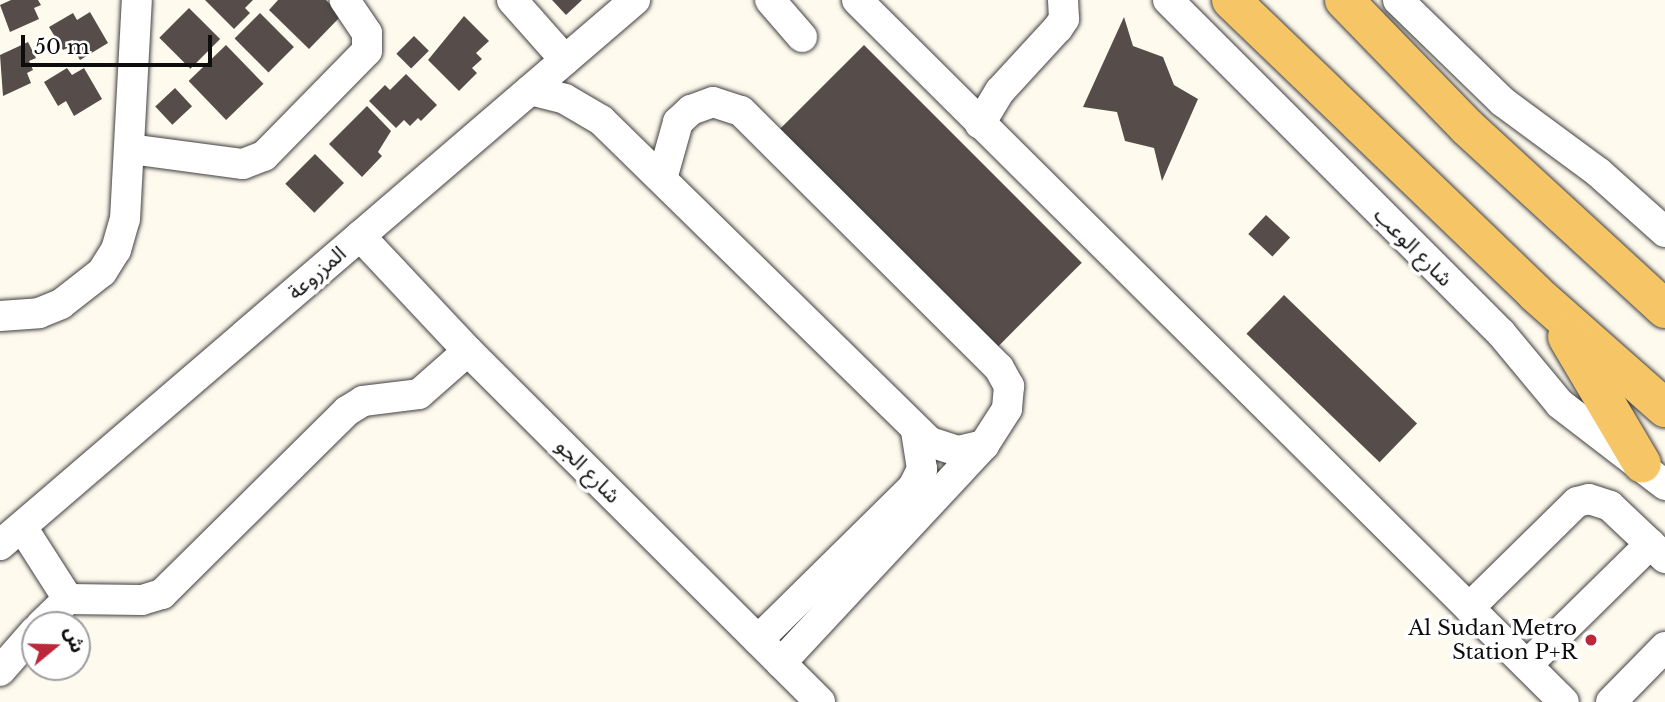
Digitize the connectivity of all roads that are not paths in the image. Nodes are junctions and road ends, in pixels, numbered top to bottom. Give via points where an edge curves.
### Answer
1 (137, 0) edge
2 (345, 0) edge
3 (512, 0) edge
4 (635, 0) edge
5 (770, 0) edge
6 (857, 0) edge
7 (1063, 0) edge
8 (1168, 0) edge
9 (1231, 0) edge
10 (1344, 0) edge
11 (1398, 0) edge
12 (802, 37) dead end
13 (565, 60) junction
14 (530, 90) junction
15 (980, 124) junction
16 (130, 149) junction
17 (662, 178) junction
18 (1665, 232) edge
19 (360, 236) junction
20 (1535, 293) junction
21 (1665, 309) edge
22 (0, 316) edge
23 (468, 351) junction
24 (1665, 408) edge
25 (916, 430) junction
26 (985, 445) junction
27 (1653, 474) edge
28 (11, 536) edge
29 (1658, 551) edge
30 (68, 599) junction
31 (1469, 608) junction
32 (55, 611) edge
33 (758, 640) junction
34 (21, 647) edge
35 (1665, 647) edge
36 (781, 663) junction
37 (1527, 665) junction
38 (0, 671) edge
39 (820, 702) edge
40 (1564, 702) edge
41 (1611, 702) edge

1 - 16 street
2 - 16 street via 367,33 367,51 264,156 243,164
3 - 13 street
4 - 13 street, المزروعة
5 - 12 street
6 - 15 street
7 - 15 street via 1066,9 1058,28 992,101
8 - 27 street, شارع الوعب via 1501,333 1560,404
9 - 20 main road
10 - 21 main road via 1466,127
11 - 18 street via 1512,109 1598,172
13 - 14 street, المزروعة
14 - 17 street via 565,99 593,114
14 - 19 street, المزروعة
15 - 31 street
16 - 22 street via 125,219 116,250 102,272 61,304 40,313
17 - 25 street
17 - 26 street via 678,122 691,110 713,102 741,111 999,368 1010,396
19 - 23 street, شارع الجو
19 - 28 street, المزروعة
20 - 24 main road
20 - 27 main road
23 - 30 street via 419,394 363,401 346,411 162,594 149,600
23 - 33 street, شارع الجو
25 - 26 street via 947,450
25 - 33 street via 922,469 913,487
26 - 36 street
28 - 30 street
29 - 31 street via 1610,506 1588,499 1577,502
29 - 37 street
30 - 32 street
31 - 37 street
33 - 36 street, شارع الجو
34 - 38 street
35 - 41 street
36 - 39 street, شارع الجو
37 - 40 street

